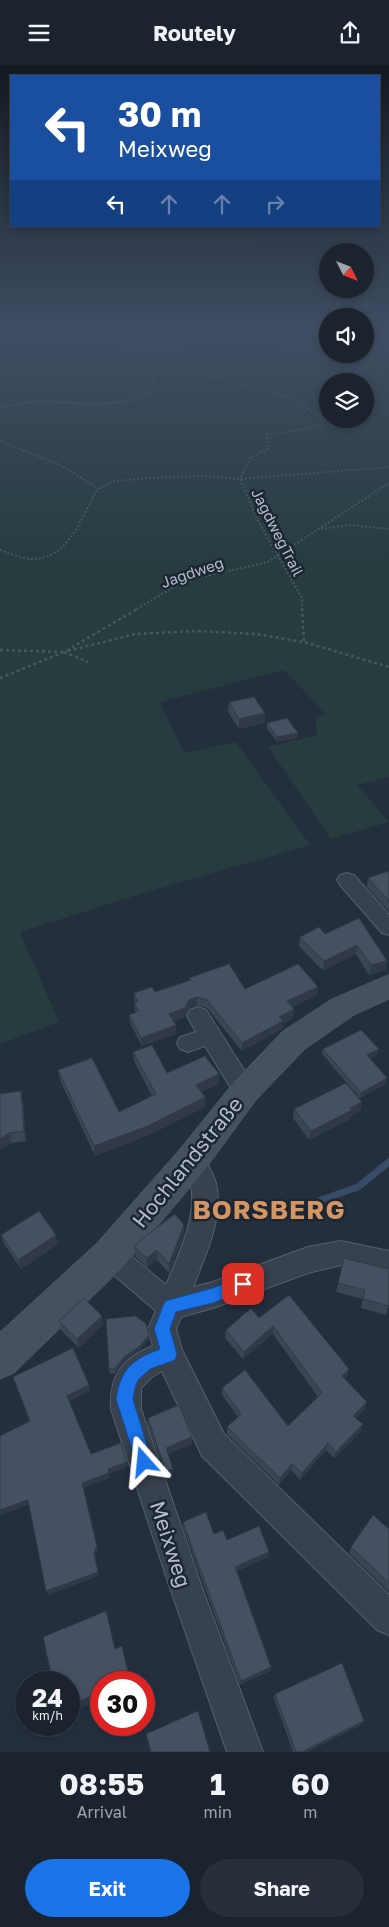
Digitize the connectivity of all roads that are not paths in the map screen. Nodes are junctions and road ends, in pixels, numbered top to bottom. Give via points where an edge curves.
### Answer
1 (348, 880) dead end
2 (389, 928) edge
3 (389, 986) edge
4 (198, 1016) dead end
5 (210, 1036) junction
6 (188, 1043) dead end
7 (245, 1091) junction
8 (192, 1160) junction
9 (110, 1255) junction
10 (389, 1264) edge
11 (171, 1306) junction
12 (169, 1354) junction
13 (0, 1359) edge
14 (389, 1618) edge
15 (245, 1752) edge

1 - 2 street
3 - 7 street, Hochlandstraße via 343,1007 294,1040
4 - 5 street
5 - 6 street
5 - 7 street
7 - 8 street, Hochlandstraße
8 - 9 street, Hochlandstraße
8 - 11 street via 202,1182 206,1205 193,1253
9 - 11 street
9 - 13 street, Hochlandstraße
10 - 11 street via 341,1253 308,1260 213,1295
11 - 12 street via 162,1329
12 - 14 street via 213,1445
12 - 15 street, Meixweg via 144,1363 132,1374 126,1387 126,1409

